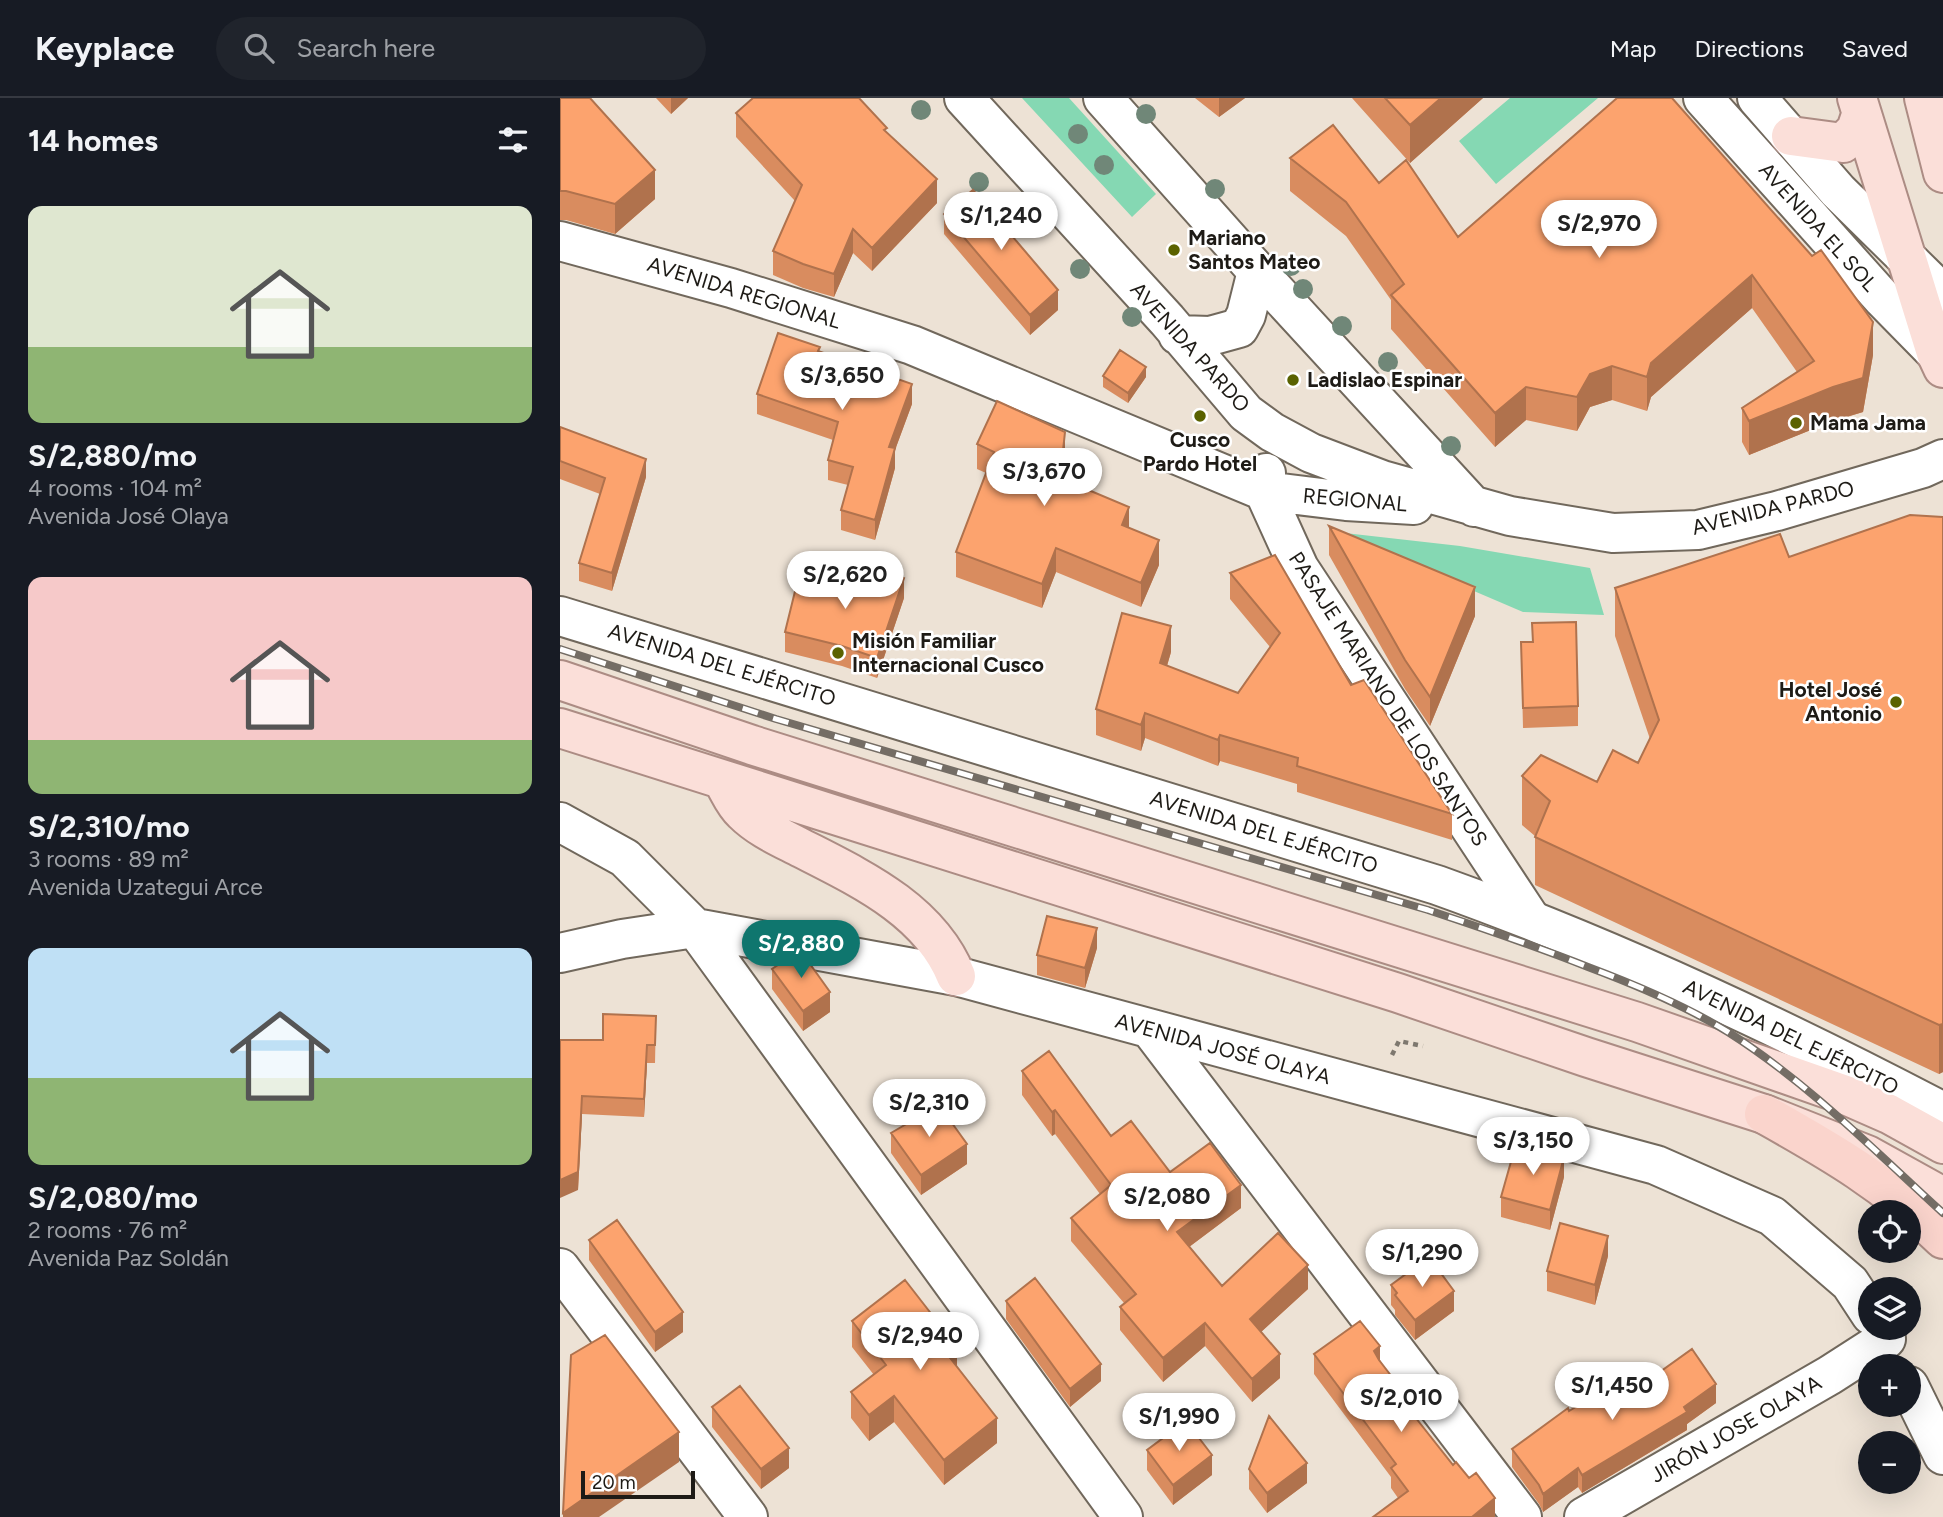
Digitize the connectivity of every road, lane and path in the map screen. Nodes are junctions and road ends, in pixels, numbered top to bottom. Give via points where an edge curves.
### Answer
1 (964, 98) edge
2 (1103, 98) edge
3 (1703, 98) edge
4 (1757, 98) edge
5 (1924, 98) edge
6 (1859, 107) edge
7 (1791, 136) junction
8 (1943, 173) edge
9 (560, 241) edge
10 (1907, 260) junction
11 (1257, 271) junction
12 (1943, 295) edge
13 (1178, 335) junction
14 (1939, 360) edge
15 (1272, 432) junction
16 (1943, 459) edge
17 (1251, 485) junction
18 (1475, 508) junction
19 (560, 616) edge
20 (560, 680) edge
21 (560, 728) edge
22 (723, 781) junction
23 (560, 822) edge
24 (1530, 918) junction
25 (695, 928) junction
26 (560, 953) edge
27 (956, 976) junction
28 (1151, 1030) junction
29 (1431, 1047) dead end
30 (1373, 1090) junction
31 (1943, 1112) edge
32 (1764, 1114) junction
33 (1943, 1144) edge
34 (1943, 1197) edge
35 (1943, 1240) edge
36 (560, 1268) edge
37 (1858, 1296) edge
38 (1880, 1340) edge
39 (1921, 1410) edge
40 (1943, 1455) edge
41 (748, 1517) edge
42 (1123, 1517) edge
43 (1522, 1517) edge
44 (1584, 1517) edge

1 - 13 street, AVENIDA PARDO
2 - 11 street
3 - 14 street, AVENIDA EL SOL
4 - 7 street, AVENIDA EL SOL
5 - 8 main road
6 - 7 main road via 1856,131 1843,143
6 - 10 main road
7 - 10 street, AVENIDA EL SOL
9 - 17 street, AVENIDA REGIONAL via 732,288 912,345
10 - 12 street, AVENIDA EL SOL
10 - 14 main road
11 - 13 street via 1239,328 1210,336
11 - 18 street
13 - 15 street, AVENIDA PARDO via 1246,413
15 - 17 street
15 - 18 street, AVENIDA PARDO via 1311,453 1382,480
16 - 18 street, AVENIDA PARDO via 1777,511 1698,530 1613,533
17 - 18 street, REGIONAL via 1346,501
17 - 24 street, PASAJE MARIANO DE LOS SANTOS via 1299,568
19 - 24 street, AVENIDA DEL EJÉRCITO via 1437,885
20 - 33 main road, AVENIDA DEL EJÉRCITO via 765,749 1637,1022 1848,1096
21 - 22 main road
22 - 27 main road via 740,810 759,827 872,884 926,927 948,956
22 - 32 main road via 1398,992
23 - 25 street via 625,858
24 - 31 street, AVENIDA DEL EJÉRCITO via 1743,1013
25 - 26 street, AVENIDA JOSÉ OLAYA
25 - 27 street, AVENIDA JOSÉ OLAYA
25 - 42 street
27 - 28 street, AVENIDA JOSÉ OLAYA
28 - 30 street, AVENIDA JOSÉ OLAYA
28 - 43 street
29 - 30 path via 1399,1041
30 - 37 street, AVENIDA JOSÉ OLAYA via 1656,1165 1772,1216 1850,1283
32 - 34 main road via 1867,1155
32 - 35 highway via 1844,1158
36 - 41 street
38 - 44 street, JIRÓN JOSE OLAYA via 1830,1375
39 - 40 street

